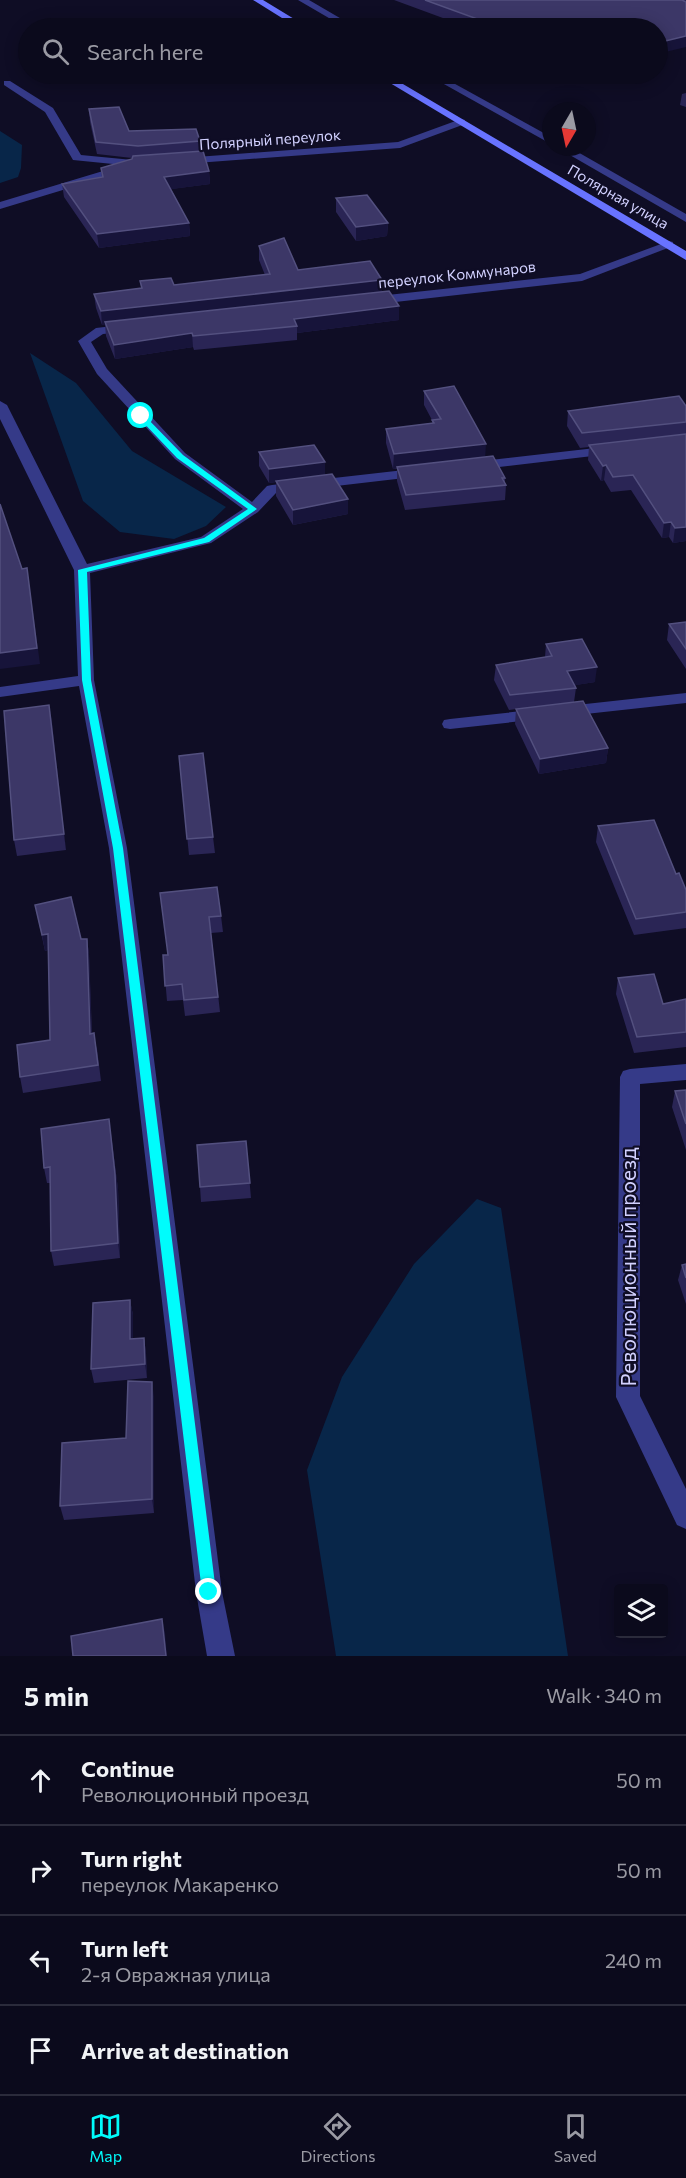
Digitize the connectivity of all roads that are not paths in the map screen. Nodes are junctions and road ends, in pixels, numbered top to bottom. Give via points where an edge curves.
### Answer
1 (256, 0) edge
2 (302, 0) edge
3 (287, 18) edge
4 (334, 18) edge
5 (6, 83) dead end
6 (397, 84) edge
7 (449, 84) edge
8 (461, 122) junction
9 (542, 136) edge
10 (577, 156) edge
11 (174, 162) edge
12 (0, 206) edge
13 (686, 209) edge
14 (673, 210) junction
15 (686, 219) edge
16 (669, 244) junction
17 (686, 256) edge
18 (358, 302) edge
19 (147, 326) edge
20 (0, 405) edge
21 (627, 448) edge
22 (461, 467) edge
23 (438, 470) edge
24 (253, 509) junction
25 (82, 570) junction
26 (86, 680) junction
27 (0, 692) edge
28 (686, 698) edge
29 (450, 724) dead end
30 (686, 1072) edge
31 (686, 1516) edge
32 (221, 1656) edge

1 - 3 street
2 - 4 street
5 - 12 street via 48,110 77,159 145,164
6 - 8 street, Полярная улица
7 - 9 street
8 - 11 street, Полярный переулок via 400,145
8 - 16 street, Полярная улица
10 - 14 street, Полярная улица
13 - 14 street
14 - 15 street, Полярная улица
16 - 17 street, Полярная улица
16 - 18 street, переулок Коммунаров via 582,277
19 - 24 street via 100,331 84,341 102,371 180,456
20 - 25 street
21 - 22 street
23 - 24 street via 272,489
24 - 25 street via 206,540
25 - 26 street
26 - 27 street
26 - 32 street via 118,848 207,1580
28 - 29 street
30 - 31 street, Революционный проезд via 630,1077 628,1397

